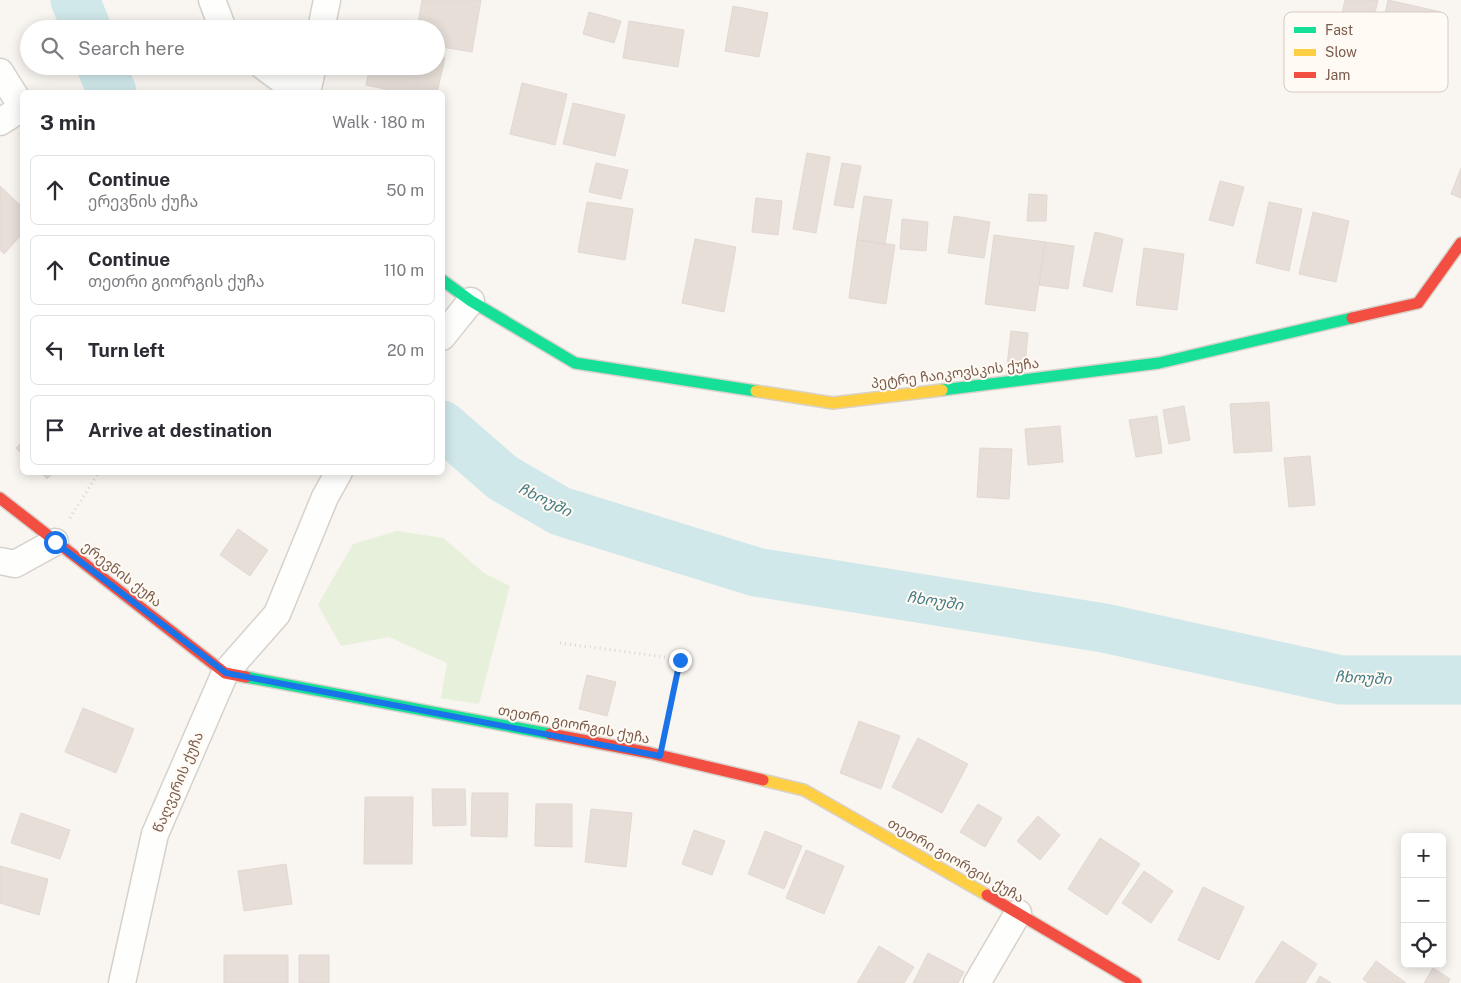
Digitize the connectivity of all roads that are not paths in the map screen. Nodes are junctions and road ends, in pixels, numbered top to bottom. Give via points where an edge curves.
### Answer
1 (212, 0) edge
2 (327, 0) edge
3 (220, 20) edge
4 (323, 20) edge
5 (0, 72) edge
6 (275, 75) edge
7 (310, 75) edge
8 (295, 90) edge
9 (307, 90) edge
10 (20, 104) edge
11 (20, 108) edge
12 (0, 122) edge
13 (1461, 243) edge
14 (445, 282) edge
15 (471, 302) junction
16 (445, 333) edge
17 (337, 475) edge
18 (0, 498) edge
19 (55, 542) junction
20 (0, 561) edge
21 (226, 673) junction
22 (1018, 913) junction
23 (122, 983) edge
24 (977, 983) edge
25 (1136, 983) edge

1 - 3 street
2 - 4 street
5 - 10 street
6 - 8 street
7 - 9 street
11 - 12 street
13 - 15 street, პეტრე ჩაიკოვსკის ქუჩა via 1418,303 1159,363 833,403 575,363
14 - 15 street, პეტრე ჩაიკოვსკის ქუჩა
15 - 16 street
17 - 21 street, წაღვერის ქუჩა via 277,614
18 - 19 street, ერევნის ქუჩა
19 - 20 street via 15,564
19 - 21 street, ერევნის ქუჩა
21 - 22 street, თეთრი გიორგის ქუჩა via 660,756 804,790
21 - 23 street, წაღვერის ქუჩა via 155,834
22 - 24 street
22 - 25 street, თეთრი გიორგის ქუჩა

